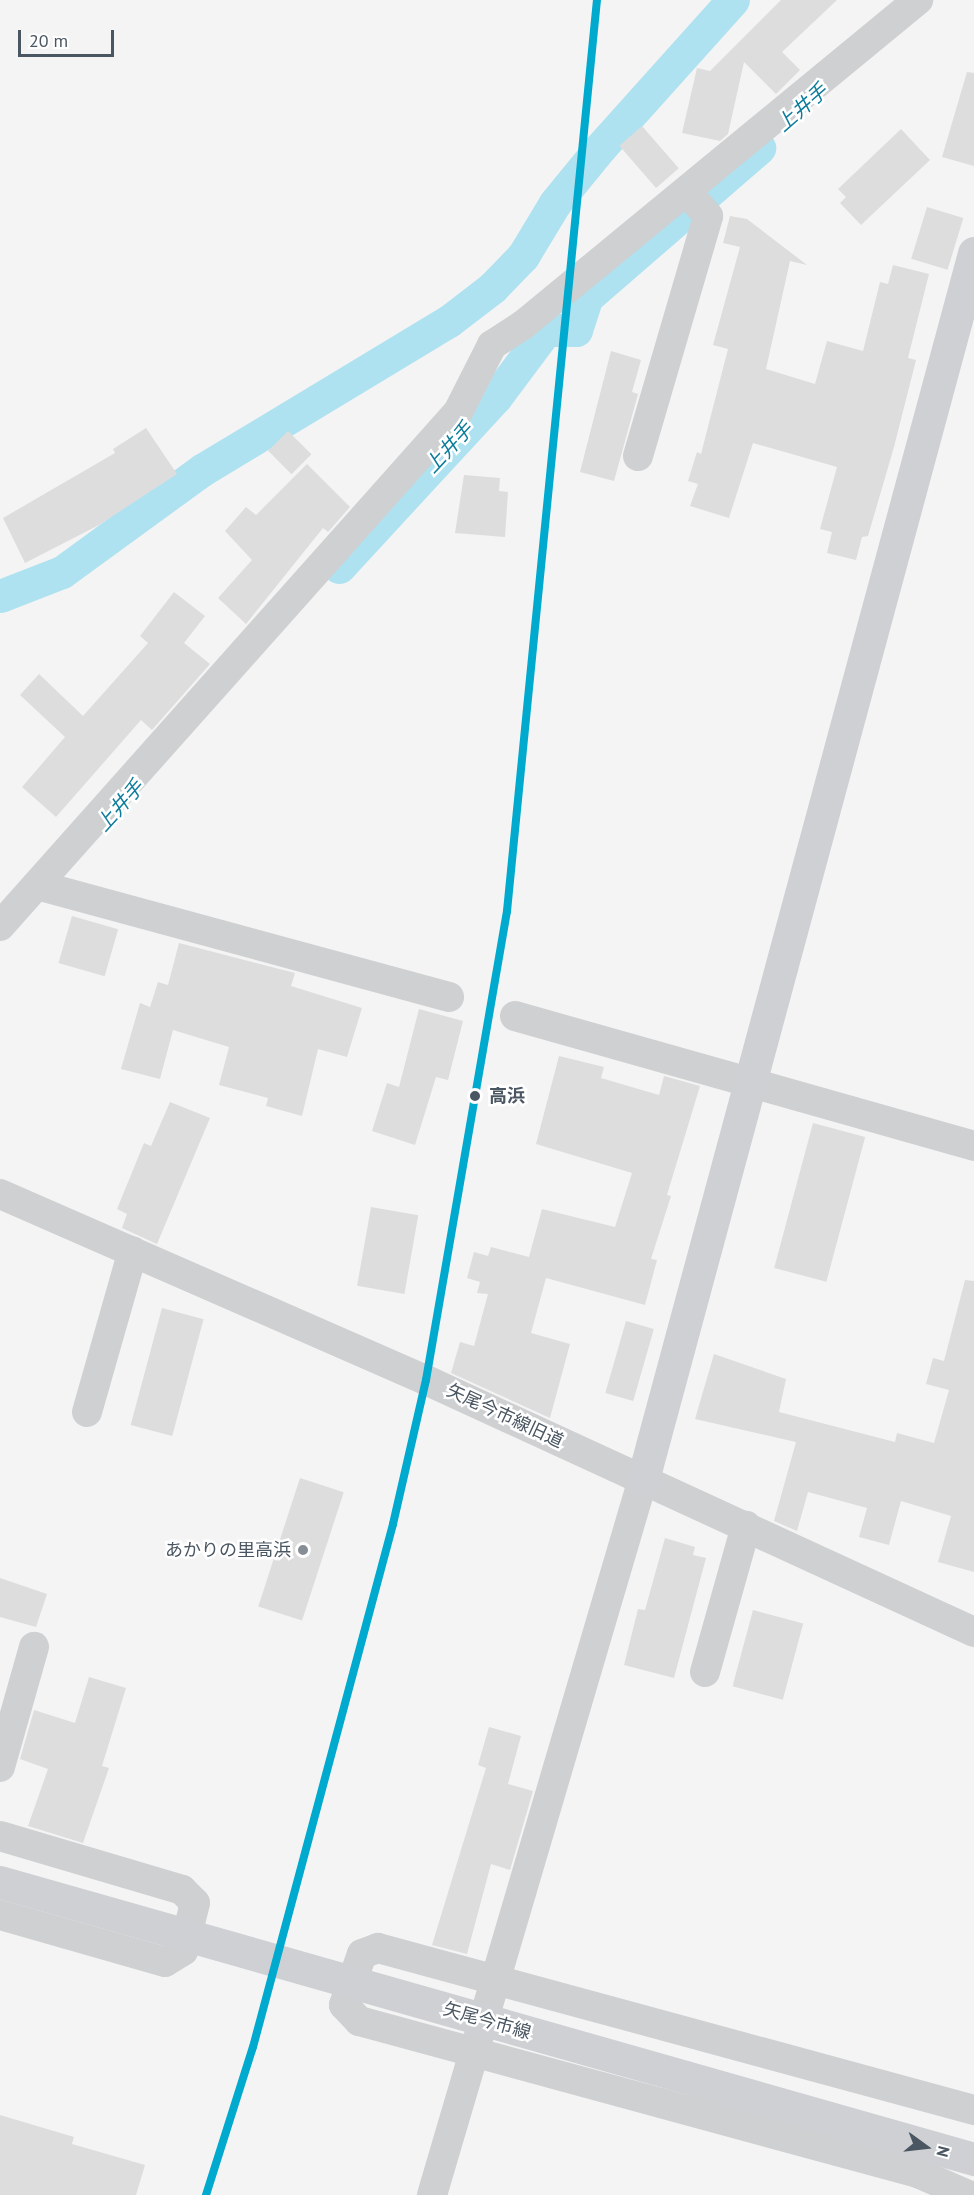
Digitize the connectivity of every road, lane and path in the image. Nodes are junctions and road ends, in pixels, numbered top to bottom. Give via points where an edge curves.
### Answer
1 (918, 0) edge
2 (686, 191) junction
3 (974, 253) edge
4 (638, 456) dead end
5 (37, 885) junction
6 (0, 926) edge
7 (449, 997) dead end
8 (515, 1016) dead end
9 (750, 1083) junction
10 (974, 1146) edge
11 (0, 1194) edge
12 (133, 1251) junction
13 (87, 1412) dead end
14 (643, 1479) junction
15 (746, 1526) junction
16 (974, 1632) edge
17 (34, 1647) dead end
18 (705, 1672) dead end
19 (9, 1702) edge
20 (0, 1767) edge
21 (0, 1836) edge
22 (0, 1882) edge
23 (0, 1915) edge
24 (495, 1980) junction
25 (473, 2055) junction
26 (974, 2110) edge
27 (974, 2159) edge
28 (432, 2195) edge
29 (968, 2195) edge

1 - 2 street
2 - 4 street via 708,216
2 - 5 street via 523,325 492,345 458,412
3 - 9 street
5 - 6 street
5 - 7 street
8 - 9 street
9 - 10 street
9 - 14 street
11 - 12 street, 矢尾今市線旧道
12 - 13 street
12 - 14 street, 矢尾今市線旧道
14 - 15 street, 矢尾今市線旧道
14 - 24 street
15 - 16 street, 矢尾今市線旧道
15 - 18 street
17 - 19 street
19 - 20 street
21 - 23 street via 182,1890 195,1903 183,1951 165,1962
22 - 27 street, 矢尾今市線, bridge
24 - 25 street
24 - 25 street via 378,1948 362,1954 344,2005 359,2021
24 - 26 street
25 - 28 street
25 - 29 street via 918,2173

